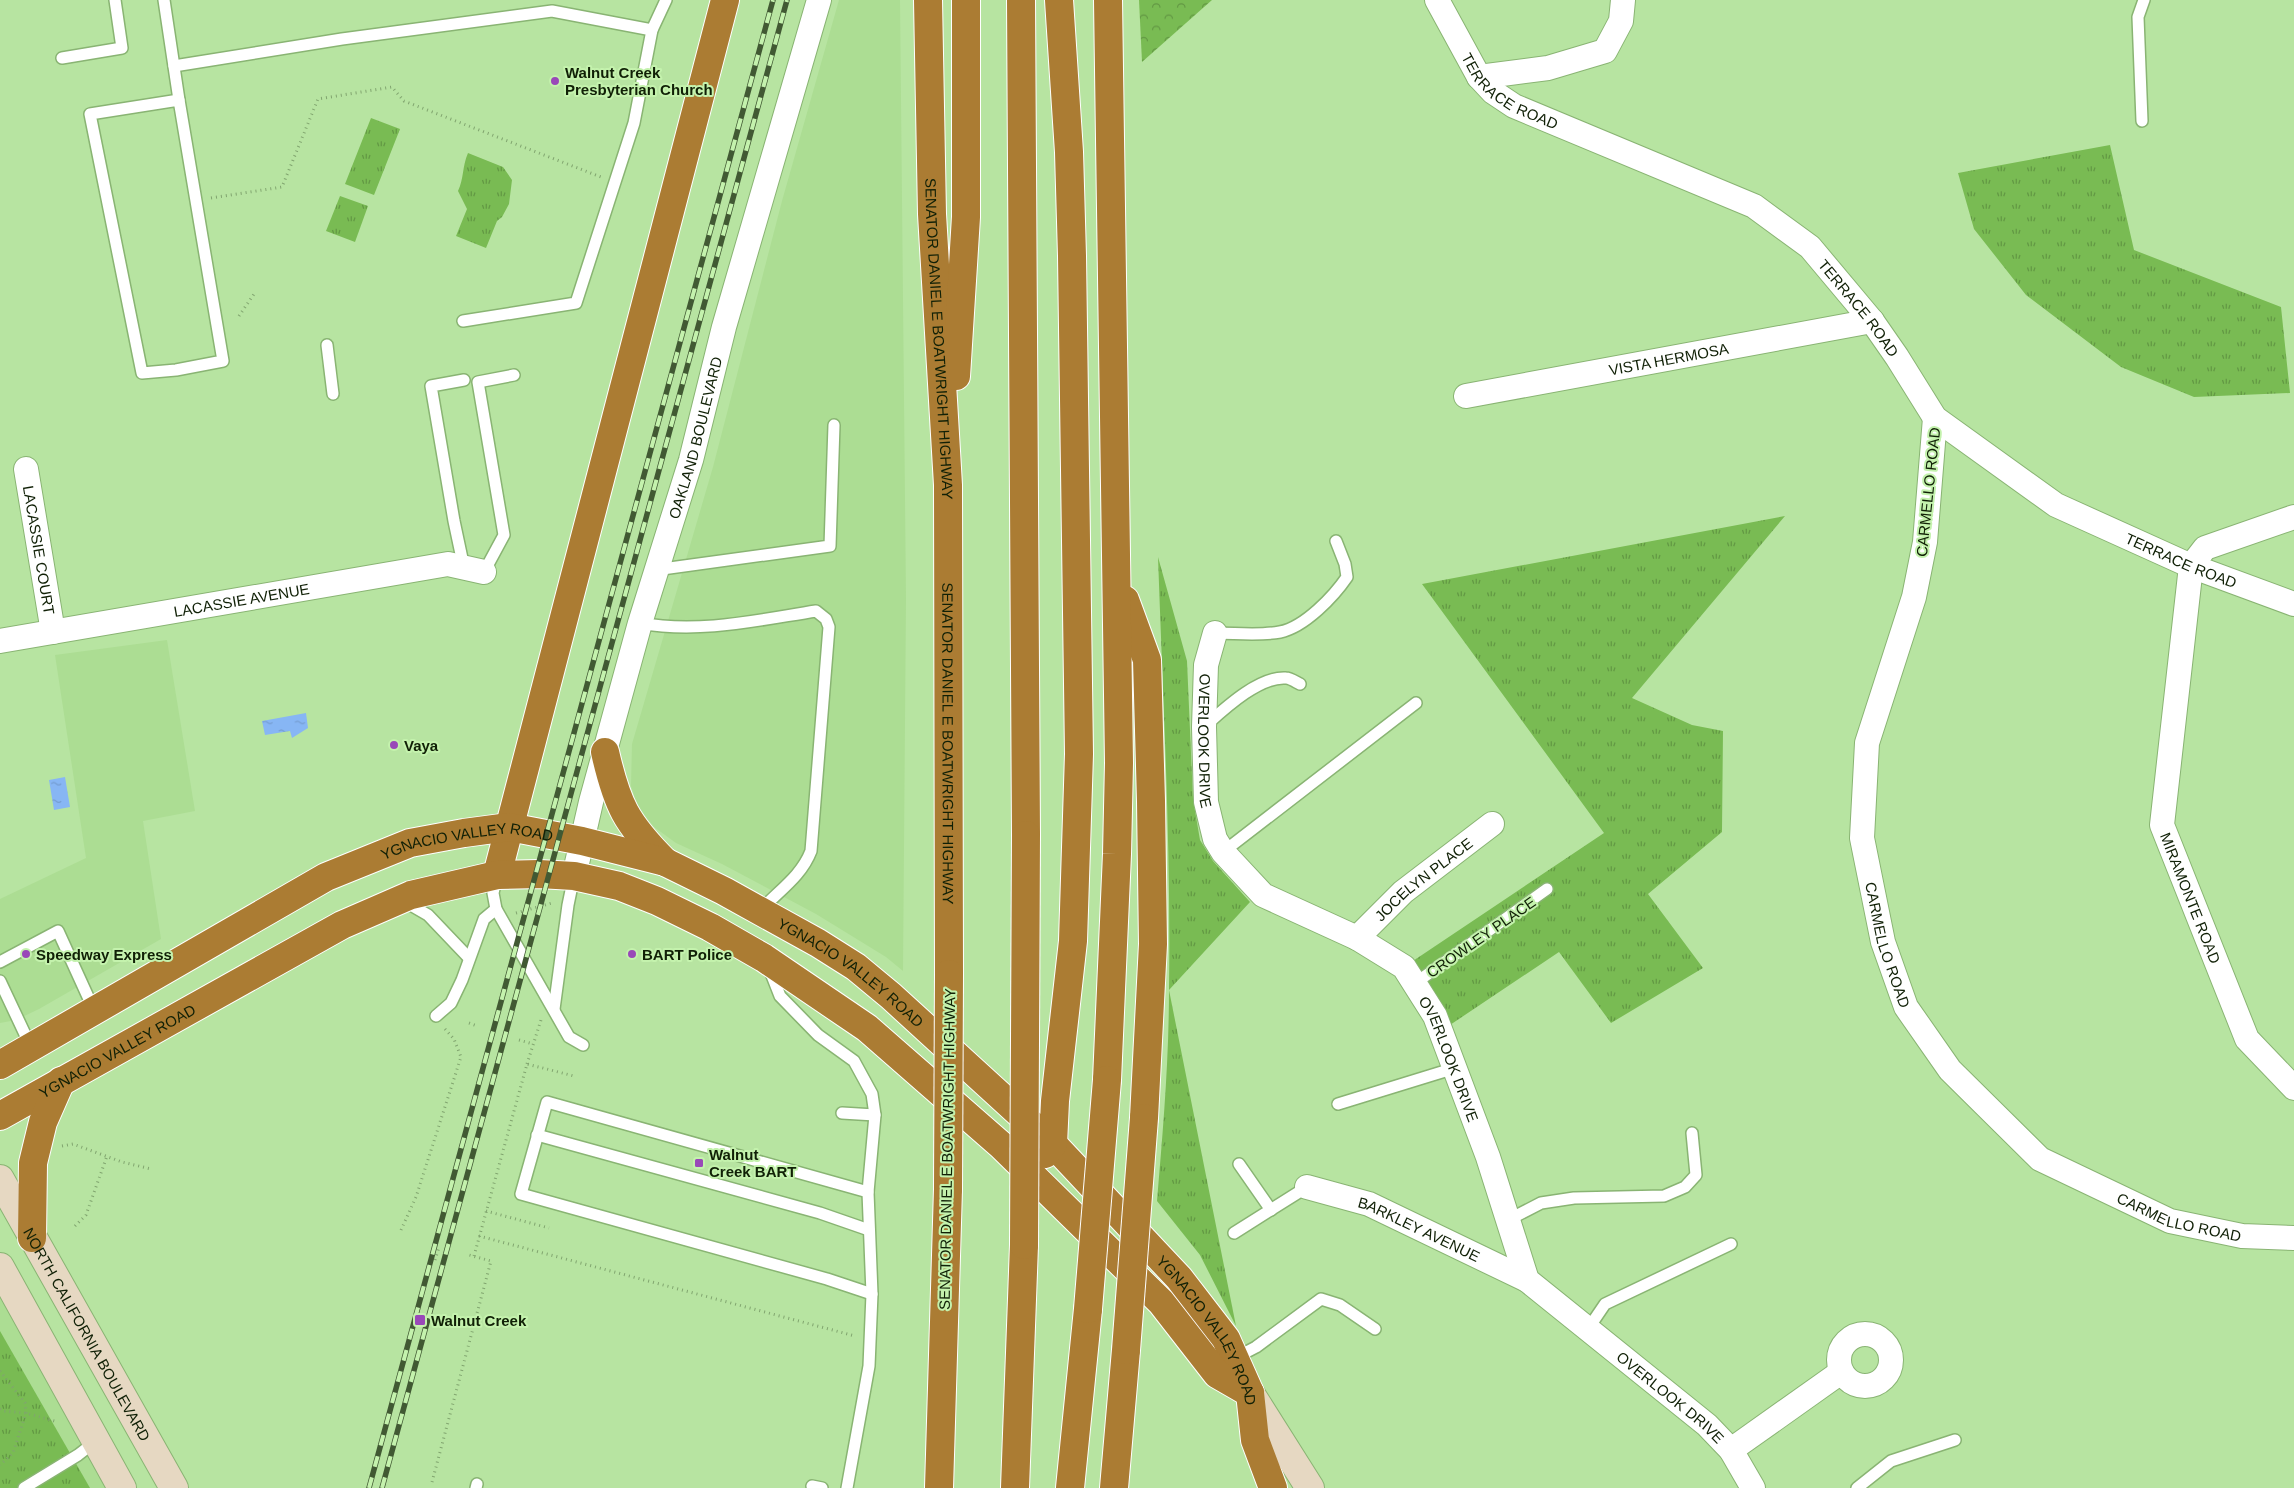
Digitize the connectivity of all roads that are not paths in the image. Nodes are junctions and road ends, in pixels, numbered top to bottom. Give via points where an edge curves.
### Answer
1 (115, 0) edge
2 (164, 0) edge
3 (666, 0) edge
4 (725, 0) edge
5 (819, 0) edge
6 (928, 0) edge
7 (966, 0) edge
8 (1021, 0) edge
9 (1059, 0) edge
10 (1108, 0) edge
11 (1437, 0) edge
12 (1623, 0) edge
13 (2144, 0) edge
14 (652, 30) junction
15 (62, 58) dead end
16 (174, 66) junction
17 (1479, 77) junction
18 (179, 100) junction
19 (2142, 122) dead end
20 (463, 321) dead end
21 (1872, 321) junction
22 (327, 344) dead end
23 (514, 376) dead end
24 (464, 380) dead end
25 (333, 394) dead end
26 (1466, 396) dead end
27 (1935, 418) junction
28 (834, 425) dead end
29 (26, 469) dead end
30 (948, 485) junction
31 (2294, 517) edge
32 (1336, 541) dead end
33 (2191, 566) junction
34 (474, 570) junction
35 (655, 570) junction
36 (1118, 580) junction
37 (2294, 604) edge
38 (640, 623) junction
39 (53, 632) junction
40 (1215, 633) joint
41 (0, 641) edge
42 (1300, 684) dead end
43 (1416, 703) dead end
44 (1204, 727) junction
45 (605, 752) junction
46 (1492, 824) dead end
47 (509, 827) junction
48 (582, 841) junction
49 (1223, 852) junction
50 (665, 862) junction
51 (497, 875) junction
52 (574, 876) junction
53 (1547, 889) dead end
54 (401, 899) junction
55 (496, 908) junction
56 (760, 911) junction
57 (1357, 938) junction
58 (469, 958) junction
59 (764, 958) junction
60 (0, 962) edge
61 (0, 981) edge
62 (1414, 984) junction
63 (554, 1009) junction
64 (94, 1010) junction
65 (436, 1016) dead end
66 (583, 1045) dead end
67 (0, 1046) edge
68 (31, 1047) junction
69 (0, 1065) edge
70 (1455, 1068) junction
71 (61, 1081) junction
72 (2294, 1088) edge
73 (1338, 1104) dead end
74 (842, 1113) dead end
75 (875, 1115) junction
76 (0, 1116) edge
77 (1692, 1133) dead end
78 (538, 1135) junction
79 (1054, 1144) junction
80 (1002, 1146) junction
81 (1239, 1164) dead end
82 (0, 1178) edge
83 (1307, 1187) joint
84 (868, 1192) junction
85 (1271, 1210) junction
86 (1508, 1220) junction
87 (869, 1230) junction
88 (1234, 1233) dead end
89 (32, 1238) junction
90 (2294, 1238) edge
91 (1731, 1244) dead end
92 (0, 1267) edge
93 (1527, 1280) junction
94 (872, 1294) junction
95 (1588, 1329) junction
96 (1374, 1330) dead end
97 (1235, 1358) junction
98 (1841, 1372) dead end
99 (1250, 1393) junction
100 (96, 1440) junction
101 (1956, 1440) dead end
102 (1731, 1450) junction
103 (24, 1488) edge
104 (122, 1488) edge
105 (174, 1488) edge
106 (847, 1488) edge
107 (939, 1488) edge
108 (1015, 1488) edge
109 (1070, 1488) edge
110 (1114, 1488) edge
111 (1273, 1488) edge
112 (1310, 1488) edge
113 (1753, 1488) edge
114 (1857, 1488) edge

1 - 15 lane via 122,48
2 - 16 lane
3 - 14 lane
4 - 47 highway
5 - 35 street, OAKLAND BOULEVARD via 724,327 691,460
6 - 30 highway, SENATOR DANIEL E BOATWRIGHT HIGHWAY via 932,214
7 - 30 highway via 966,217
8 - 108 highway, bridge via 1026,835 1024,1245
9 - 79 highway via 1072,256 1079,754 1073,941 1055,1101
10 - 36 highway
11 - 17 street, TERRACE ROAD
12 - 17 street via 1621,22 1605,51 1548,68
13 - 19 lane via 2138,18
14 - 16 lane via 552,11 342,39
14 - 20 lane via 634,123 576,303
16 - 18 lane
17 - 21 street, TERRACE ROAD via 1493,92 1514,106 1754,206 1810,247
18 - 18 lane via 90,114 142,373 223,361
21 - 26 street, VISTA HERMOSA
21 - 27 street, TERRACE ROAD
22 - 25 lane
23 - 34 lane via 478,382 504,535
24 - 34 lane via 431,386 454,521
27 - 33 street, TERRACE ROAD via 2056,505
27 - 90 street, CARMELLO ROAD via 1925,542 1914,597 1867,743 1862,838 1883,942 1906,1007 1950,1070 2040,1159 2170,1221 2242,1236
28 - 35 lane via 830,546
29 - 39 street, LACASSIE COURT
30 - 107 highway, SENATOR DANIEL E BOATWRIGHT HIGHWAY, bridge via 948,1189
31 - 33 street via 2206,548
32 - 40 lane via 1347,577 1337,592 1317,610 1282,632
33 - 37 street, TERRACE ROAD
33 - 72 street, MIRAMONTE ROAD via 2162,826 2247,1039
34 - 39 street, LACASSIE AVENUE via 448,564
35 - 38 street, OAKLAND BOULEVARD
36 - 109 highway, bridge via 1117,854 1107,1080
36 - 110 highway, bridge via 1146,660 1153,944 1144,1118
38 - 45 street, OAKLAND BOULEVARD
38 - 56 lane via 660,627 717,627 816,611 830,627 811,851 800,873
39 - 41 street, LACASSIE AVENUE
40 - 44 street, OVERLOOK DRIVE via 1206,665
42 - 44 lane via 1287,678 1263,682
43 - 49 lane
44 - 49 street, OVERLOOK DRIVE via 1206,802 1215,840
45 - 48 street, OAKLAND BOULEVARD
45 - 50 highway via 619,804 645,842
46 - 57 street, JOCELYN PLACE via 1403,892
47 - 48 highway, YGNACIO VALLEY ROAD
47 - 51 highway
47 - 64 highway, YGNACIO VALLEY ROAD via 410,843 326,877
48 - 50 highway, YGNACIO VALLEY ROAD
48 - 52 street, OAKLAND BOULEVARD
49 - 57 street, OVERLOOK DRIVE via 1263,895
50 - 56 highway, YGNACIO VALLEY ROAD
51 - 52 highway, YGNACIO VALLEY ROAD
51 - 54 highway, YGNACIO VALLEY ROAD
51 - 55 lane via 493,893
52 - 59 highway, YGNACIO VALLEY ROAD via 619,886 657,901
52 - 63 lane
53 - 62 lane, CROWLEY PLACE
54 - 58 lane via 428,915
54 - 71 highway, YGNACIO VALLEY ROAD via 335,929
55 - 58 lane via 484,919
55 - 63 lane
56 - 79 highway, YGNACIO VALLEY ROAD via 856,968
57 - 62 street, OVERLOOK DRIVE via 1404,967
58 - 65 lane via 451,1004
59 - 75 lane via 780,996 818,1035 854,1061 872,1094
59 - 80 highway, YGNACIO VALLEY ROAD via 867,1028
60 - 64 lane via 58,931
61 - 68 lane
62 - 70 street, OVERLOOK DRIVE via 1435,1016
63 - 66 lane via 569,1037
64 - 68 highway, YGNACIO VALLEY ROAD
67 - 68 highway
68 - 69 highway, YGNACIO VALLEY ROAD
70 - 73 lane
70 - 86 street, OVERLOOK DRIVE
71 - 76 highway, YGNACIO VALLEY ROAD
71 - 89 highway via 43,1122 33,1163
74 - 75 lane
75 - 84 lane
77 - 86 lane via 1696,1175 1685,1187 1664,1196 1574,1198 1541,1203
78 - 84 lane via 547,1102
78 - 87 lane via 820,1213
78 - 94 lane via 521,1194 819,1276
79 - 80 highway via 1047,1153 1035,1158
79 - 97 highway, YGNACIO VALLEY ROAD via 1180,1278 1226,1339
80 - 99 highway, YGNACIO VALLEY ROAD via 1160,1302 1217,1374
81 - 85 lane
82 - 89 main road, NORTH CALIFORNIA BOULEVARD
83 - 85 lane
83 - 93 street, BARKLEY AVENUE via 1369,1204
84 - 87 lane
85 - 88 lane
86 - 93 street, OVERLOOK DRIVE
87 - 94 lane
89 - 105 main road, NORTH CALIFORNIA BOULEVARD
91 - 95 lane via 1605,1304
92 - 100 main road
93 - 95 street, OVERLOOK DRIVE
94 - 106 lane via 869,1366
95 - 102 street, OVERLOOK DRIVE via 1707,1425
96 - 97 lane via 1340,1305 1321,1299 1256,1347
97 - 99 highway, YGNACIO VALLEY ROAD
98 - 102 street
99 - 111 highway via 1255,1440
99 - 112 main road
100 - 103 lane
100 - 104 main road
101 - 114 lane via 1891,1461
102 - 113 street, OVERLOOK DRIVE

